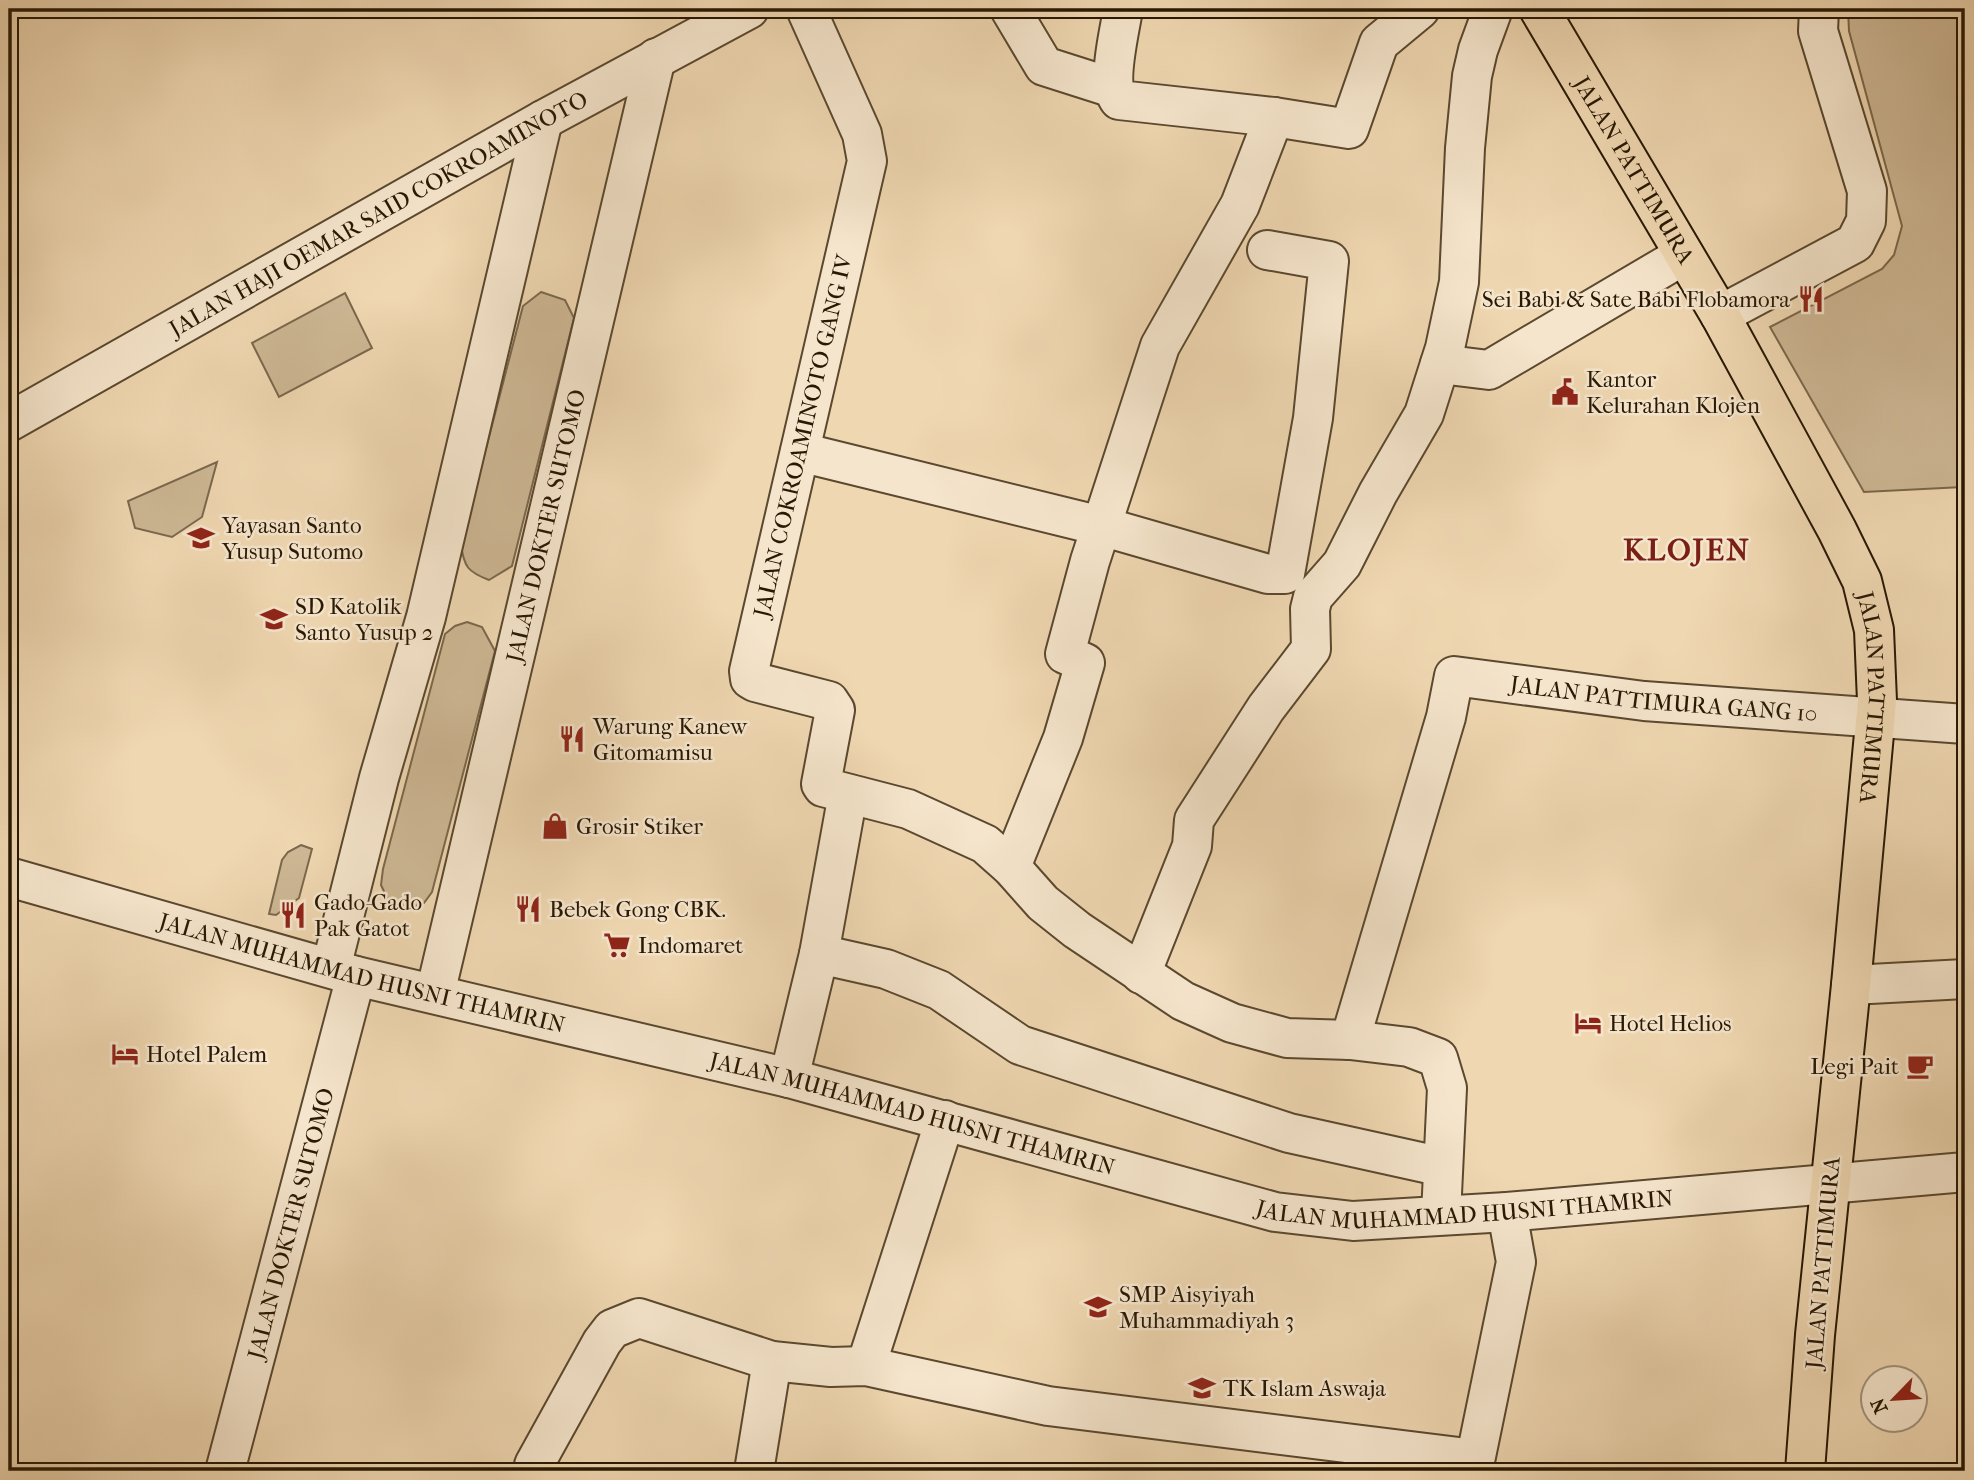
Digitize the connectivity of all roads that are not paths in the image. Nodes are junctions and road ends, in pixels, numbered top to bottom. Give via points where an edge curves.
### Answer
1 (749, 9) edge
2 (806, 9) edge
3 (1010, 9) edge
4 (1122, 9) edge
5 (1420, 9) edge
6 (1493, 9) edge
7 (1539, 9) edge
8 (1819, 9) edge
9 (656, 58) junction
10 (1113, 88) junction
11 (1274, 117) junction
12 (543, 120) junction
13 (1267, 250) dead end
14 (1684, 255) junction
15 (1720, 315) junction
16 (1440, 364) junction
17 (9, 422) edge
18 (800, 452) junction
19 (1101, 526) junction
20 (1875, 718) junction
21 (1965, 724) edge
22 (848, 794) junction
23 (1011, 867) junction
24 (9, 877) edge
25 (819, 954) junction
26 (344, 972) junction
27 (1141, 974) junction
28 (1965, 979) edge
29 (1851, 985) junction
30 (435, 994) junction
31 (1350, 1040) junction
32 (789, 1078) junction
33 (945, 1121) junction
34 (1443, 1167) junction
35 (1965, 1172) edge
36 (1830, 1184) junction
37 (1507, 1212) junction
38 (1441, 1215) junction
39 (772, 1361) junction
40 (866, 1366) junction
41 (1474, 1465) edge
42 (225, 1471) edge
43 (534, 1471) edge
44 (754, 1471) edge
45 (1805, 1471) edge

1 - 9 street, JALAN HAJI OEMAR SAID COKROAMINOTO
2 - 18 street, JALAN COKROAMINOTO GANG IV via 862,134 867,161
3 - 10 street via 1044,66
4 - 10 street
5 - 11 street via 1379,43 1349,129
6 - 16 street via 1472,76 1459,282
7 - 14 main road, JALAN PATTIMURA
8 - 15 street via 1818,31 1867,191 1866,221 1855,243
9 - 12 street, JALAN HAJI OEMAR SAID COKROAMINOTO
9 - 30 street, JALAN DOKTER SUTOMO
10 - 11 street via 1124,101
11 - 19 street via 1240,205 1160,346
12 - 17 street, JALAN HAJI OEMAR SAID COKROAMINOTO
12 - 26 street, JALAN DOKTER SUTOMO via 426,617 379,778
13 - 19 street via 1329,261 1313,418 1285,574 1268,574
14 - 15 main road, JALAN PATTIMURA
14 - 16 street via 1489,370
15 - 20 main road, JALAN PATTIMURA via 1862,581 1874,630
16 - 27 street via 1424,414 1342,564 1313,597 1311,649 1266,708 1194,820 1192,846
18 - 19 street
18 - 22 street, JALAN COKROAMINOTO GANG IV via 750,679 834,705 821,784
19 - 23 street via 1065,654 1085,663 1063,738
20 - 21 street, JALAN PATTIMURA GANG 10
20 - 29 main road, JALAN PATTIMURA
20 - 31 street, JALAN PATTIMURA GANG 10 via 1644,702 1454,676 1446,717
22 - 23 street via 908,809 985,844
22 - 25 street
23 - 27 street via 1077,930
24 - 26 street, JALAN MUHAMMAD HUSNI THAMRIN
25 - 32 street
25 - 34 street via 886,969 939,990 1020,1045 1289,1133
26 - 30 street, JALAN MUHAMMAD HUSNI THAMRIN
26 - 42 street, JALAN DOKTER SUTOMO
27 - 31 street via 1183,1001 1232,1023 1287,1038
28 - 29 street
29 - 36 main road, JALAN PATTIMURA
30 - 32 street, JALAN MUHAMMAD HUSNI THAMRIN
31 - 34 street via 1409,1047 1438,1058 1447,1088
32 - 33 street, JALAN MUHAMMAD HUSNI THAMRIN
33 - 38 street, JALAN MUHAMMAD HUSNI THAMRIN via 1275,1212 1353,1221
33 - 40 street
34 - 38 street
35 - 36 street, JALAN MUHAMMAD HUSNI THAMRIN
36 - 37 street, JALAN MUHAMMAD HUSNI THAMRIN
36 - 45 main road, JALAN PATTIMURA
37 - 38 street, JALAN MUHAMMAD HUSNI THAMRIN
37 - 41 street via 1516,1262
39 - 40 street
39 - 43 street via 639,1318 625,1322 612,1329 603,1342
39 - 44 street
40 - 41 street via 1048,1406

